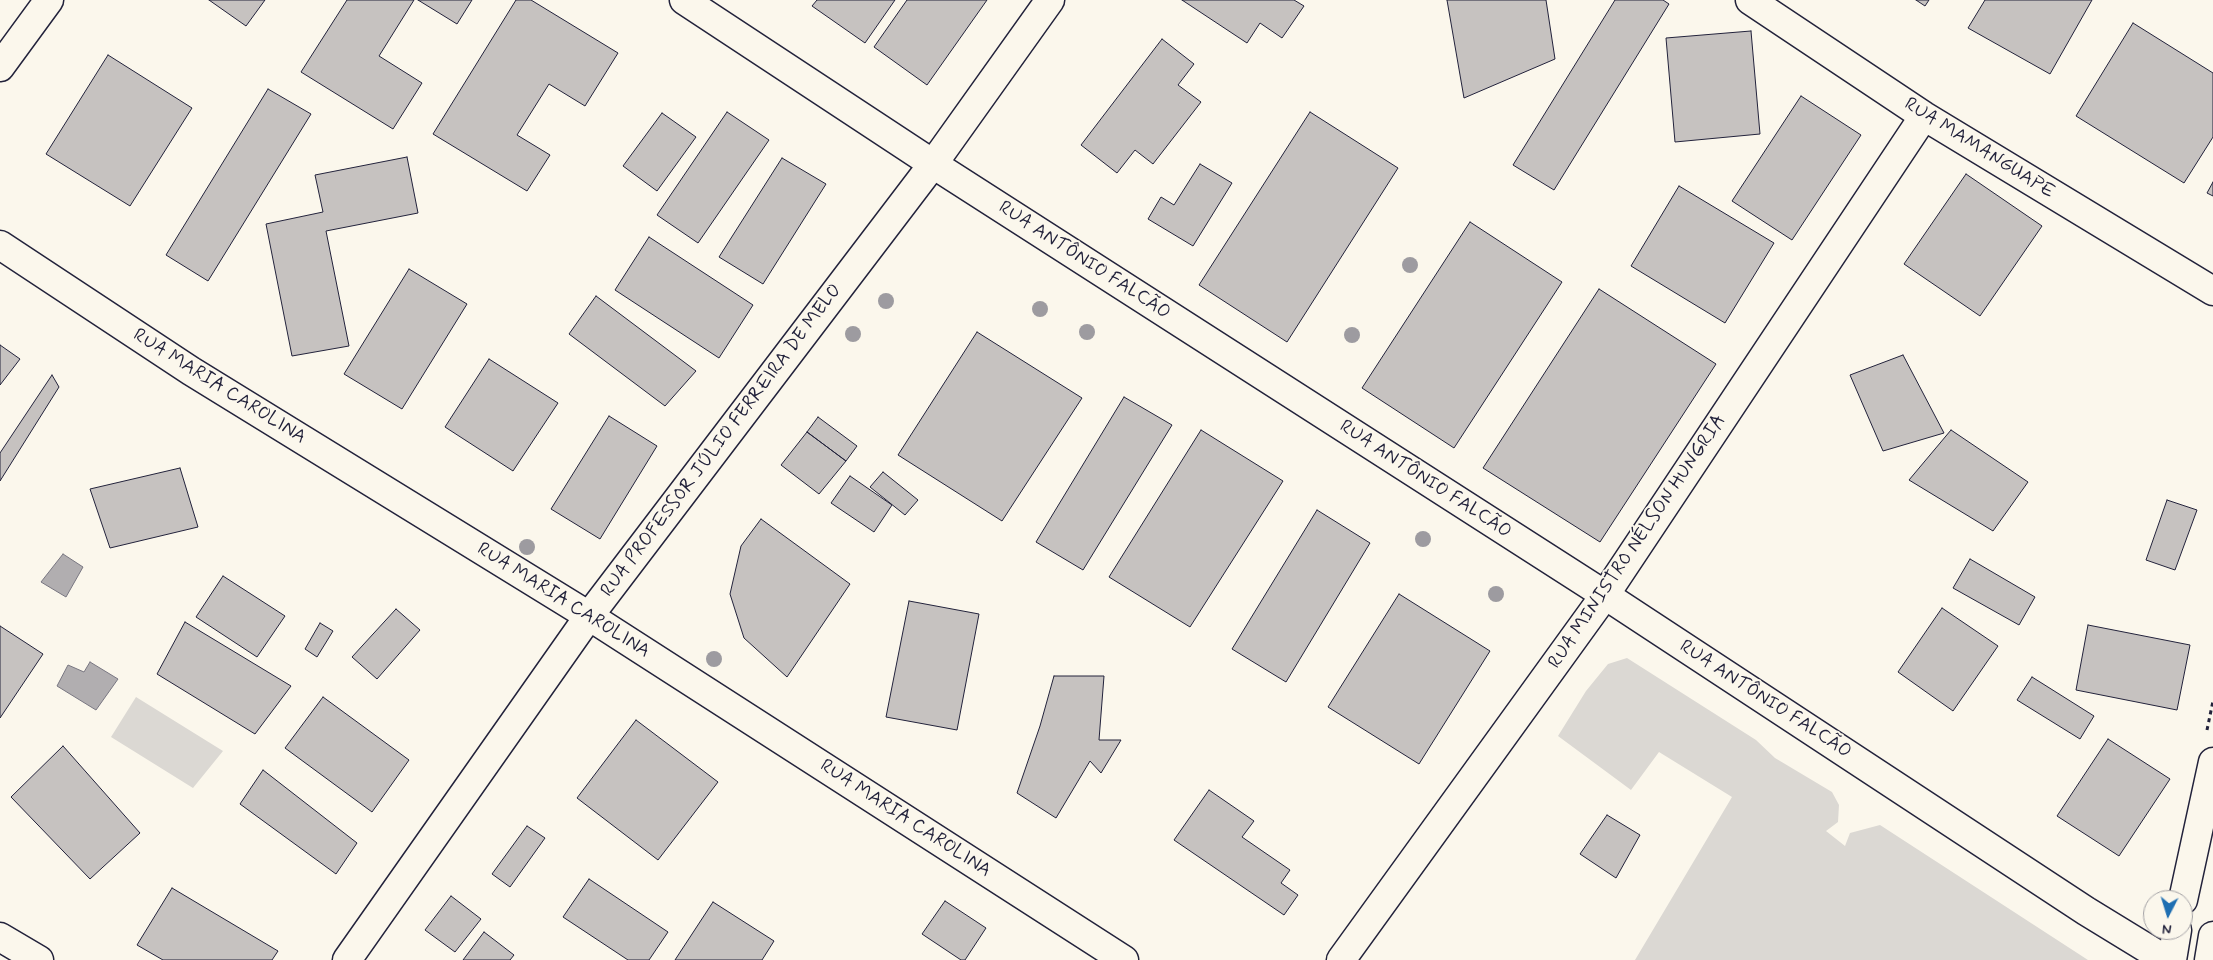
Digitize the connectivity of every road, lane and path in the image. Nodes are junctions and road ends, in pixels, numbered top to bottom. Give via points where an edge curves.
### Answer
1 (49, 0) edge
2 (684, 0) edge
3 (1050, 0) edge
4 (1750, 0) edge
5 (0, 67) edge
6 (1924, 116) junction
7 (933, 164) junction
8 (0, 245) edge
9 (2213, 291) edge
10 (1605, 595) junction
11 (589, 616) junction
12 (2213, 762) edge
13 (2185, 890) edge
14 (2213, 936) edge
15 (0, 937) edge
16 (2175, 940) edge
17 (39, 960) edge
18 (347, 960) edge
19 (1124, 960) edge
20 (1342, 960) edge
21 (2166, 960) edge
22 (2172, 960) edge
23 (2209, 960) edge

1 - 5 street
2 - 7 street, RUA ANTÔNIO FALCÃO
3 - 7 street, RUA PROFESSOR JÚLIO FERREIRA DE MELO
4 - 6 street, RUA MAMANGUAPE
6 - 9 street, RUA MAMANGUAPE
6 - 10 street, RUA MINISTRO NÉLSON HUNGRIA
7 - 10 street, RUA ANTÔNIO FALCÃO
7 - 11 street, RUA PROFESSOR JÚLIO FERREIRA DE MELO
8 - 11 street, RUA MARIA CAROLINA via 191,371
10 - 20 street, RUA MINISTRO NÉLSON HUNGRIA
10 - 21 street, RUA ANTÔNIO FALCÃO via 2086,911
11 - 18 street, RUA PROFESSOR JÚLIO FERREIRA DE MELO
11 - 19 street, RUA MARIA CAROLINA
12 - 13 street
14 - 23 street
15 - 17 street
16 - 22 street

